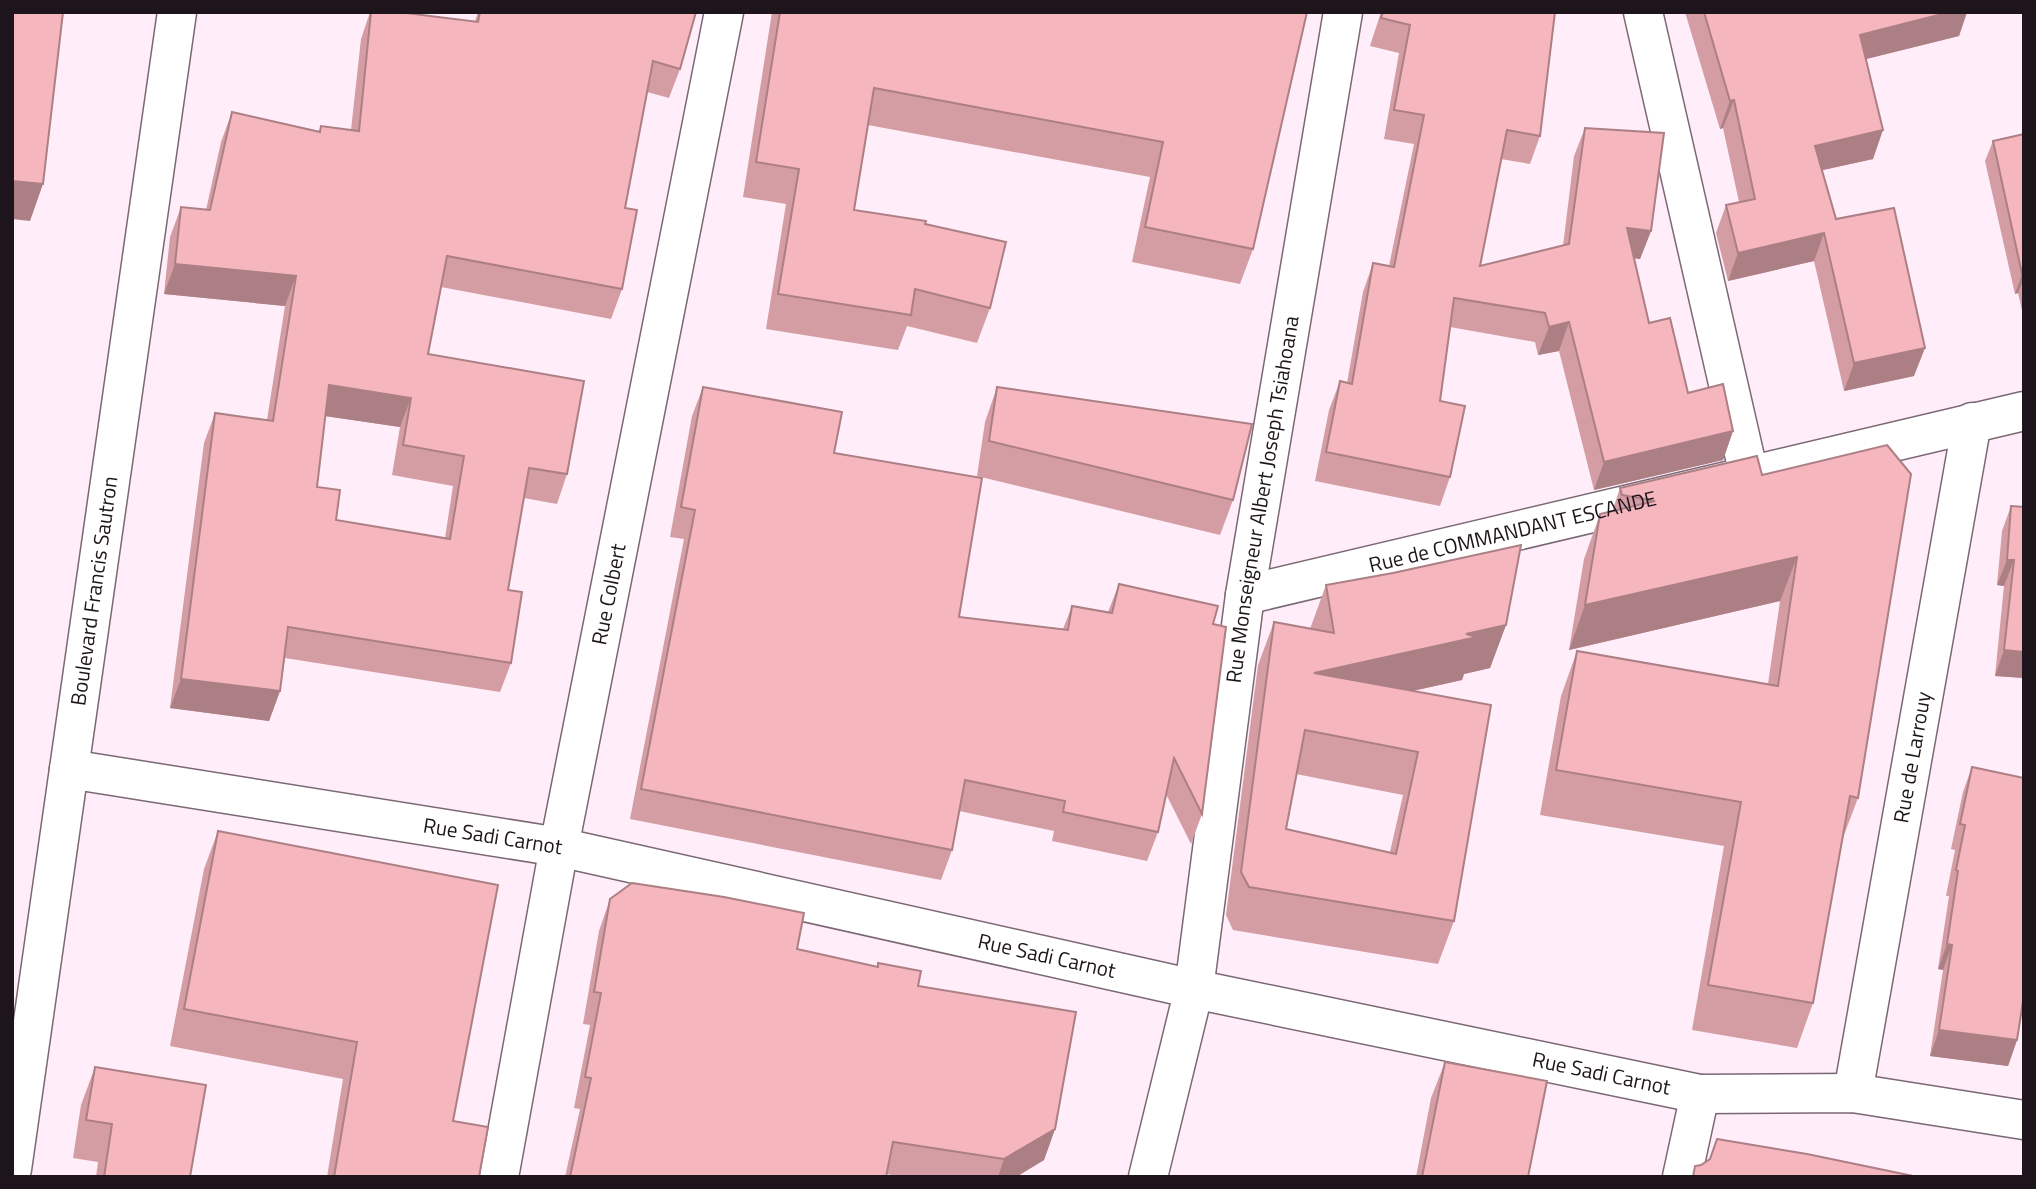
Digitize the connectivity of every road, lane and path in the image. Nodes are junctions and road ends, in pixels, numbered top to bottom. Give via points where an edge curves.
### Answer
1 (177, 12) edge
2 (724, 12) edge
3 (1343, 12) edge
4 (1643, 12) edge
5 (2024, 411) edge
6 (1972, 422) junction
7 (1749, 475) junction
8 (1245, 595) junction
9 (69, 769) junction
10 (559, 847) junction
11 (1194, 989) junction
12 (1853, 1093) junction
13 (1700, 1094) junction
14 (2024, 1120) edge
15 (12, 1169) edge
16 (499, 1177) edge
17 (1148, 1177) edge
18 (1682, 1177) edge

1 - 9 street, Boulevard Francis Sautron
2 - 10 street, Rue Colbert
3 - 8 street, Rue Monseigneur Albert Joseph Tsiahoana
4 - 7 street
5 - 6 street, Rue de COMMANDANT ESCANDE
6 - 7 street, Rue de COMMANDANT ESCANDE
6 - 12 street, Rue de Larrouy
7 - 8 street, Rue de COMMANDANT ESCANDE
8 - 11 street, Rue Monseigneur Albert Joseph Tsiahoana
9 - 10 street, Rue Sadi Carnot
9 - 15 street, Boulevard Francis Sautron
10 - 11 street, Rue Sadi Carnot
10 - 16 street, Rue Colbert
11 - 13 street, Rue Sadi Carnot
11 - 17 street, Rue Monseigneur Albert Joseph Tsiahoana
12 - 13 street, Rue Sadi Carnot
12 - 14 street, Rue Sadi Carnot
13 - 18 street

